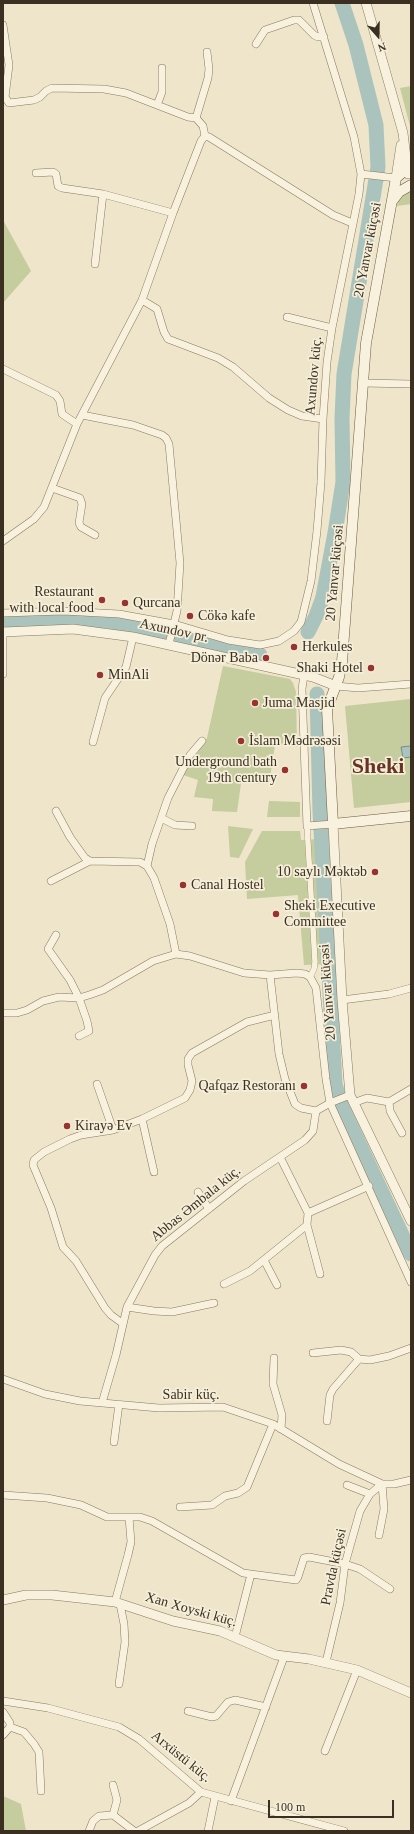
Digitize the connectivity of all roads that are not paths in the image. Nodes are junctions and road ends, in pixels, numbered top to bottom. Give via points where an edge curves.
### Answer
1 (313, 3) edge
2 (366, 3) edge
3 (3, 25) edge
4 (324, 37) junction
5 (256, 44) dead end
6 (207, 52) dead end
7 (162, 68) dead end
8 (158, 105) junction
9 (196, 118) junction
10 (403, 133) junction
11 (205, 136) junction
12 (411, 146) edge
13 (410, 172) edge
14 (36, 173) dead end
15 (361, 174) junction
16 (393, 178) junction
17 (411, 185) edge
18 (103, 194) junction
19 (391, 204) junction
20 (173, 213) junction
21 (352, 223) junction
22 (95, 264) dead end
23 (142, 300) junction
24 (287, 317) dead end
25 (332, 328) junction
26 (3, 369) edge
27 (363, 383) junction
28 (411, 384) edge
29 (82, 415) junction
30 (323, 419) junction
31 (77, 424) junction
32 (52, 488) junction
33 (95, 535) dead end
34 (3, 541) edge
35 (3, 613) edge
36 (173, 627) junction
37 (3, 632) edge
38 (133, 637) junction
39 (169, 642) junction
40 (3, 674) edge
41 (304, 675) junction
42 (411, 684) edge
43 (336, 686) junction
44 (202, 741) dead end
45 (93, 742) dead end
46 (56, 811) dead end
47 (411, 816) edge
48 (161, 818) junction
49 (329, 825) junction
50 (192, 826) dead end
51 (311, 826) junction
52 (90, 861) junction
53 (147, 866) junction
54 (51, 881) dead end
55 (56, 935) dead end
56 (176, 954) junction
57 (270, 975) junction
58 (310, 977) junction
59 (411, 988) edge
60 (79, 998) junction
61 (342, 1000) junction
62 (3, 1013) edge
63 (275, 1014) junction
64 (79, 1036) dead end
65 (97, 1084) dead end
66 (411, 1089) edge
67 (352, 1099) junction
68 (389, 1102) junction
69 (330, 1103) junction
70 (316, 1110) junction
71 (142, 1119) junction
72 (113, 1130) junction
73 (402, 1133) dead end
74 (280, 1157) junction
75 (154, 1172) dead end
76 (369, 1186) junction
77 (198, 1192) dead end
78 (209, 1209) junction
79 (308, 1213) junction
80 (411, 1221) edge
81 (307, 1225) junction
82 (264, 1260) junction
83 (320, 1274) dead end
84 (411, 1282) edge
85 (224, 1284) dead end
86 (277, 1285) dead end
87 (214, 1303) dead end
88 (127, 1307) junction
89 (122, 1323) junction
90 (411, 1348) edge
91 (313, 1353) dead end
92 (274, 1358) dead end
93 (359, 1359) junction
94 (3, 1378) edge
95 (102, 1403) junction
96 (119, 1404) junction
97 (327, 1421) dead end
98 (273, 1424) junction
99 (281, 1428) junction
100 (114, 1442) dead end
101 (411, 1480) edge
102 (382, 1484) junction
103 (347, 1485) dead end
104 (370, 1494) junction
105 (3, 1495) edge
106 (180, 1506) dead end
107 (129, 1517) junction
108 (379, 1536) dead end
109 (345, 1564) junction
110 (250, 1574) junction
111 (390, 1589) dead end
112 (3, 1600) edge
113 (117, 1603) junction
114 (235, 1637) junction
115 (284, 1657) junction
116 (326, 1662) junction
117 (357, 1670) junction
118 (119, 1684) dead end
119 (411, 1693) edge
120 (3, 1701) edge
121 (266, 1707) junction
122 (188, 1711) dead end
123 (3, 1712) edge
124 (10, 1728) junction
125 (3, 1735) edge
126 (325, 1751) dead end
127 (113, 1784) dead end
128 (41, 1791) dead end
129 (201, 1792) junction
130 (215, 1797) junction
131 (231, 1801) junction
132 (113, 1816) junction
133 (89, 1831) edge
134 (134, 1831) edge
135 (138, 1831) edge
136 (208, 1831) edge
137 (344, 1831) edge

1 - 4 street, Axundov küç.
2 - 10 street
3 - 8 street via 10,65 5,97 9,103 34,100 52,88 104,89
4 - 5 street via 314,35 299,20 294,20 265,30
4 - 15 street, Axundov küç. via 354,137
6 - 9 street via 208,78
7 - 8 street via 162,92
8 - 9 street
9 - 11 street via 204,126
10 - 12 street
10 - 13 street
10 - 16 street
11 - 20 street
11 - 21 street via 333,215
13 - 16 main road
14 - 18 street via 53,172 56,174 58,186 62,188
15 - 16 street
15 - 21 street, Axundov küç.
16 - 19 main road, 20 Yanvar küçəsi
17 - 19 main road via 399,192
18 - 20 street
18 - 22 street
19 - 27 main road, 20 Yanvar küçəsi via 370,318
20 - 23 street
21 - 25 street, Axundov küç.
23 - 29 street
23 - 30 street via 157,309 168,339 218,358 288,410 302,416
24 - 25 street
25 - 30 street, Axundov küç. via 326,368
26 - 31 street via 56,395 60,401 62,414
27 - 28 street
27 - 43 main road, 20 Yanvar küçəsi via 342,662
29 - 31 street
29 - 36 street via 133,425 162,434 166,438 180,563 177,611
30 - 36 street, Axundov küç. via 321,482 313,560 307,599 298,627 279,641 260,644 228,640
31 - 32 street
32 - 33 street via 80,498 81,527
32 - 34 street via 44,507 34,519
35 - 36 street, Axundov küç. via 91,612 133,616
36 - 39 street
37 - 38 street, Axundov pr. via 73,629
37 - 40 street
38 - 39 street, Axundov pr.
38 - 45 street via 126,667 105,698
39 - 41 street, Axundov pr.
41 - 43 street, Axundov pr.
41 - 51 street via 302,689
42 - 43 street via 358,688
43 - 49 main road, 20 Yanvar küçəsi via 327,708
44 - 48 street via 190,755 176,780
46 - 52 street via 70,837
47 - 49 main road
48 - 50 street via 175,825
48 - 53 street
49 - 51 street
49 - 61 street, 20 Yanvar küçəsi
51 - 58 street via 315,962
52 - 53 street via 140,862
52 - 54 street
53 - 56 street via 154,878 170,924
55 - 60 street via 48,949 70,980
56 - 57 street via 244,973
56 - 60 street via 153,961 103,990
57 - 58 street via 297,972
57 - 63 street
58 - 69 street via 316,988
59 - 61 street
60 - 62 street via 59,997 17,1013
60 - 64 street via 88,1031
61 - 67 street, 20 Yanvar küçəsi
63 - 70 street via 281,1066 292,1099 302,1108
63 - 71 street via 247,1022 192,1053 188,1059 188,1066 192,1081 185,1098
65 - 72 street
66 - 68 street
67 - 68 street via 367,1098
67 - 69 street
67 - 80 street, 20 Yanvar küçəsi
68 - 73 street via 390,1110
69 - 70 street
69 - 76 street
70 - 74 street, Abbas Əmbala küç. via 311,1136
71 - 72 street
71 - 75 street
72 - 89 street via 70,1139 44,1152 34,1160 33,1165 51,1208 63,1247 76,1261 105,1308
74 - 78 street, Abbas Əmbala küç.
74 - 79 street
76 - 79 street
76 - 84 street
77 - 78 street
78 - 88 street, Abbas Əmbala küç. via 155,1254
79 - 81 street
81 - 82 street
81 - 83 street
82 - 85 street via 250,1271
82 - 86 street
87 - 88 street via 172,1312
88 - 89 street, Abbas Əmbala küç.
89 - 95 street, Abbas Əmbala küç.
90 - 93 street via 389,1356 370,1360
91 - 93 street via 341,1350 351,1352
92 - 99 street via 273,1384 282,1415
93 - 97 street via 333,1388
94 - 95 street, Sabir küç. via 62,1398
95 - 96 street, Sabir küç.
96 - 98 street, Sabir küç. via 159,1408 223,1407
96 - 100 street
98 - 99 street, Sabir küç.
98 - 106 street via 247,1487 238,1493 225,1496 212,1505
99 - 102 street, Sabir küç. via 339,1464
101 - 102 street
102 - 104 street, Pravda küçəsi
102 - 108 street via 384,1509
103 - 104 street
104 - 109 street, Pravda küçəsi via 360,1511
105 - 107 street via 47,1498 81,1505 107,1517
107 - 110 street via 152,1521 236,1570
107 - 113 street via 129,1549
109 - 110 street via 306,1557 302,1561 297,1579 294,1580
109 - 111 street via 360,1569
109 - 116 street, Pravda küçəsi via 340,1603
110 - 114 street
112 - 113 street, Xan Xoyski küç. via 26,1595 52,1594
113 - 114 street, Xan Xoyski küç.
113 - 118 street via 124,1624
114 - 115 street, Xan Xoyski küç. via 266,1652
115 - 116 street, Xan Xoyski küç.
115 - 121 street
116 - 117 street, Xan Xoyski küç.
117 - 119 street, Xan Xoyski küç.
117 - 126 street
120 - 129 street, Arxüstü küç. via 48,1708 119,1727 139,1739
121 - 122 street via 234,1700 228,1702 212,1718
121 - 131 street
123 - 124 street via 10,1722
124 - 125 street
124 - 128 street via 24,1732 39,1752
127 - 132 street via 117,1800
129 - 130 street, Arxüstü küç.
129 - 135 street via 184,1806
130 - 131 street, Arxüstü küç.
130 - 136 street
131 - 137 street, Arxüstü küç.
132 - 133 street via 98,1816
132 - 134 street

